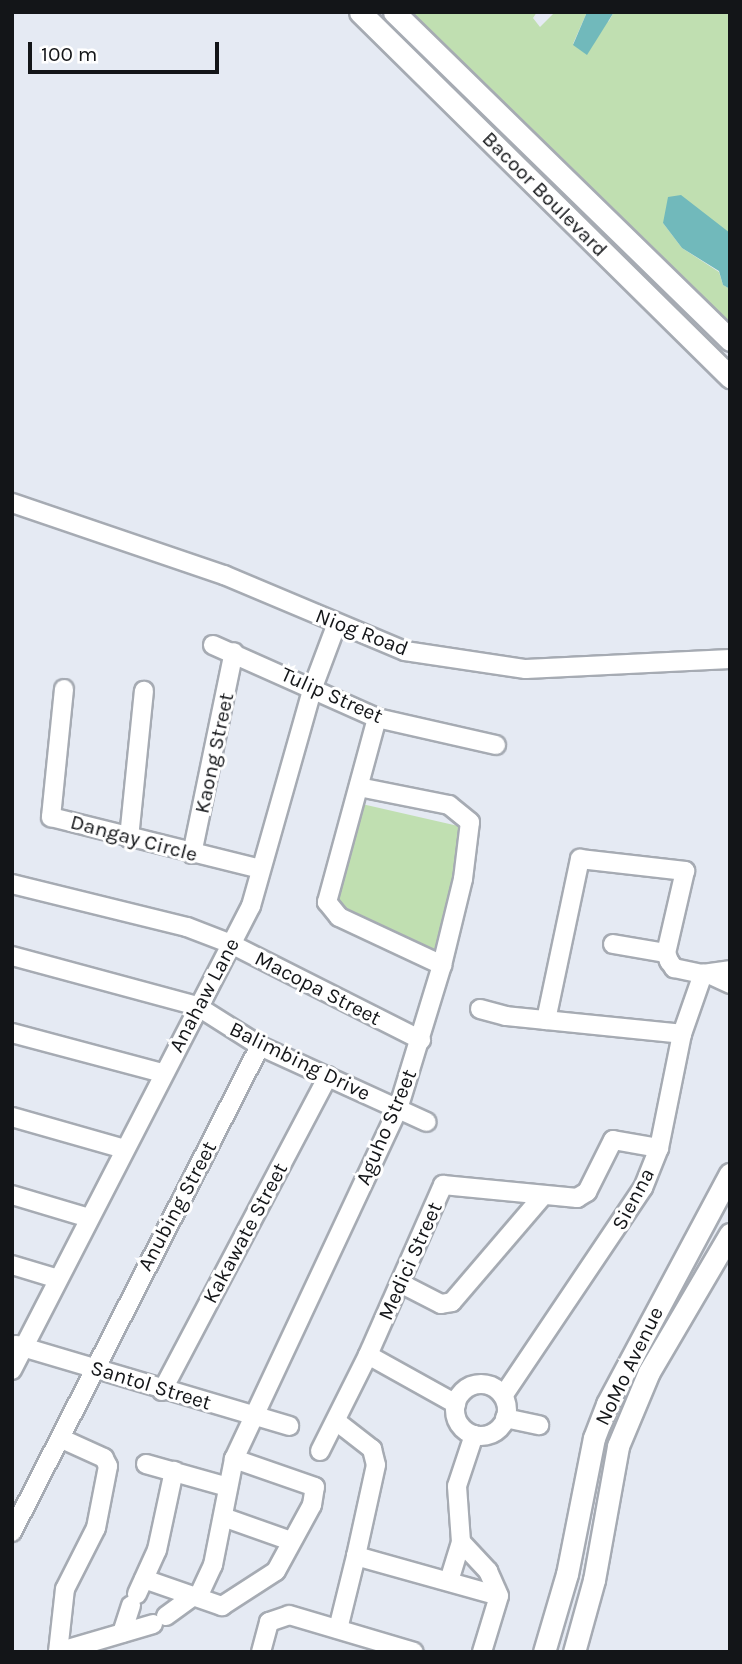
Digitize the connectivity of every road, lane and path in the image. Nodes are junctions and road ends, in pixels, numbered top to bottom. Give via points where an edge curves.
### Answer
1 (360, 12) edge
2 (394, 12) edge
3 (730, 340) edge
4 (730, 377) edge
5 (12, 503) edge
6 (337, 623) junction
7 (213, 645) dead end
8 (234, 652) junction
9 (730, 659) edge
10 (313, 687) junction
11 (64, 688) dead end
12 (144, 691) dead end
13 (377, 718) junction
14 (496, 745) dead end
15 (359, 787) junction
16 (129, 838) junction
17 (192, 854) junction
18 (261, 869) junction
19 (12, 884) edge
20 (231, 944) junction
21 (613, 944) dead end
22 (666, 953) junction
23 (12, 956) edge
24 (442, 965) junction
25 (730, 970) edge
26 (707, 975) junction
27 (730, 984) edge
28 (197, 1006) junction
29 (480, 1009) dead end
30 (545, 1020) junction
31 (12, 1033) edge
32 (682, 1034) junction
33 (421, 1040) junction
34 (260, 1046) junction
35 (162, 1073) junction
36 (328, 1076) junction
37 (398, 1109) junction
38 (12, 1117) edge
39 (426, 1122) dead end
40 (659, 1148) junction
41 (124, 1149) junction
42 (730, 1174) edge
43 (12, 1195) edge
44 (541, 1198) junction
45 (89, 1218) junction
46 (730, 1234) edge
47 (12, 1265) edge
48 (58, 1279) junction
49 (400, 1283) junction
50 (18, 1346) edge
51 (368, 1355) junction
52 (94, 1367) junction
53 (12, 1370) edge
54 (162, 1391) junction
55 (503, 1396) junction
56 (456, 1404) junction
57 (253, 1415) junction
58 (505, 1418) junction
59 (336, 1421) junction
60 (539, 1425) dead end
61 (289, 1426) dead end
62 (474, 1435) junction
63 (594, 1438) junction
64 (62, 1440) junction
65 (618, 1446) junction
66 (320, 1451) dead end
67 (234, 1459) junction
68 (146, 1464) dead end
69 (174, 1471) junction
70 (228, 1487) junction
71 (223, 1517) junction
72 (12, 1532) edge
73 (291, 1541) junction
74 (461, 1542) junction
75 (356, 1556) junction
76 (449, 1581) junction
77 (137, 1593) junction
78 (499, 1596) junction
79 (196, 1597) junction
80 (338, 1629) junction
81 (122, 1633) junction
82 (58, 1652) edge
83 (261, 1652) edge
84 (414, 1652) edge
85 (482, 1652) edge
86 (544, 1652) edge
87 (574, 1652) edge

1 - 4 main road, Bacoor Boulevard
2 - 3 main road, Bacoor Boulevard
5 - 6 street, Niog Road via 224,575
6 - 9 street, Niog Road via 405,651 526,669
6 - 10 street, Anahaw Lane
7 - 8 street, Tulip Street
8 - 10 street, Tulip Street
8 - 17 street, Kaong Street
10 - 13 street, Tulip Street
10 - 18 street, Anahaw Lane
11 - 16 street, Dangay Circle via 51,817
12 - 16 street
13 - 14 street, Tulip Street
13 - 15 street
15 - 24 street via 327,902 339,917
15 - 24 street, Aguho Street via 449,805 470,822 463,879
16 - 17 street, Dangay Circle
17 - 18 street, Dangay Circle
18 - 20 street, Anahaw Lane via 251,906
19 - 20 street, Macopa Street via 187,928
20 - 28 street, Anahaw Lane
20 - 33 street, Macopa Street
21 - 22 street
22 - 26 street via 674,968
22 - 30 street via 685,871 580,859
23 - 28 street, Balimbing Drive
24 - 33 street, Aguho Street
25 - 26 street
26 - 27 street
26 - 32 street, Sienna
28 - 34 street, Balimbing Drive
28 - 35 street, Anahaw Lane
29 - 30 street
30 - 32 street
31 - 35 street
32 - 40 street, Sienna
33 - 37 street, Aguho Street
34 - 36 street, Balimbing Drive
34 - 52 street, Anubing Street
35 - 41 street, Anahaw Lane
36 - 37 street, Balimbing Drive
36 - 54 street, Kakawate Street
37 - 39 street, Balimbing Drive
37 - 57 street, Aguho Street
38 - 41 street
40 - 44 street, Medici Street via 617,1138 582,1197
40 - 55 street, Sienna via 631,1210
41 - 45 street, Anahaw Lane
42 - 63 main road, NoMo Avenue via 704,1229 628,1359
43 - 45 street
44 - 49 street via 452,1302 441,1304
44 - 49 street, Medici Street via 443,1185
45 - 48 street, Anahaw Lane
46 - 65 main road, NoMo Avenue via 649,1372
47 - 48 street
48 - 50 street, Anahaw Lane
49 - 51 street, Medici Street
50 - 52 street, Santol Street
50 - 53 street, Anahaw Lane
51 - 56 street
51 - 59 street, Medici Street
52 - 54 street, Santol Street
52 - 64 street, Anubing Street
54 - 57 street, Santol Street
55 - 56 street via 489,1385 472,1385
55 - 58 street
56 - 62 street via 461,1426
57 - 61 street, Santol Street
57 - 67 street, Aguho Street
58 - 60 street
58 - 62 street via 496,1430
59 - 66 street, Medici Street
59 - 75 street via 372,1449 376,1465
62 - 74 street via 457,1486
63 - 65 main road
63 - 86 main road, NoMo Avenue via 567,1574
64 - 72 street, Anubing Street
64 - 82 street via 104,1458 108,1466 96,1528 65,1589
65 - 87 main road, NoMo Avenue via 594,1580
67 - 70 street, Aguho Street
67 - 73 street via 315,1487 312,1505
68 - 69 street
69 - 70 street
69 - 77 street via 157,1550
70 - 71 street, Aguho Street
71 - 73 street
71 - 79 street, Aguho Street via 213,1565
73 - 79 street via 270,1579 231,1603 222,1606
74 - 76 street
74 - 78 street via 488,1571
75 - 76 street
75 - 80 street
76 - 78 street
77 - 79 street
77 - 81 street
78 - 85 street
79 - 81 street via 181,1610
80 - 83 street via 278,1616 263,1633
80 - 84 street
81 - 82 street

